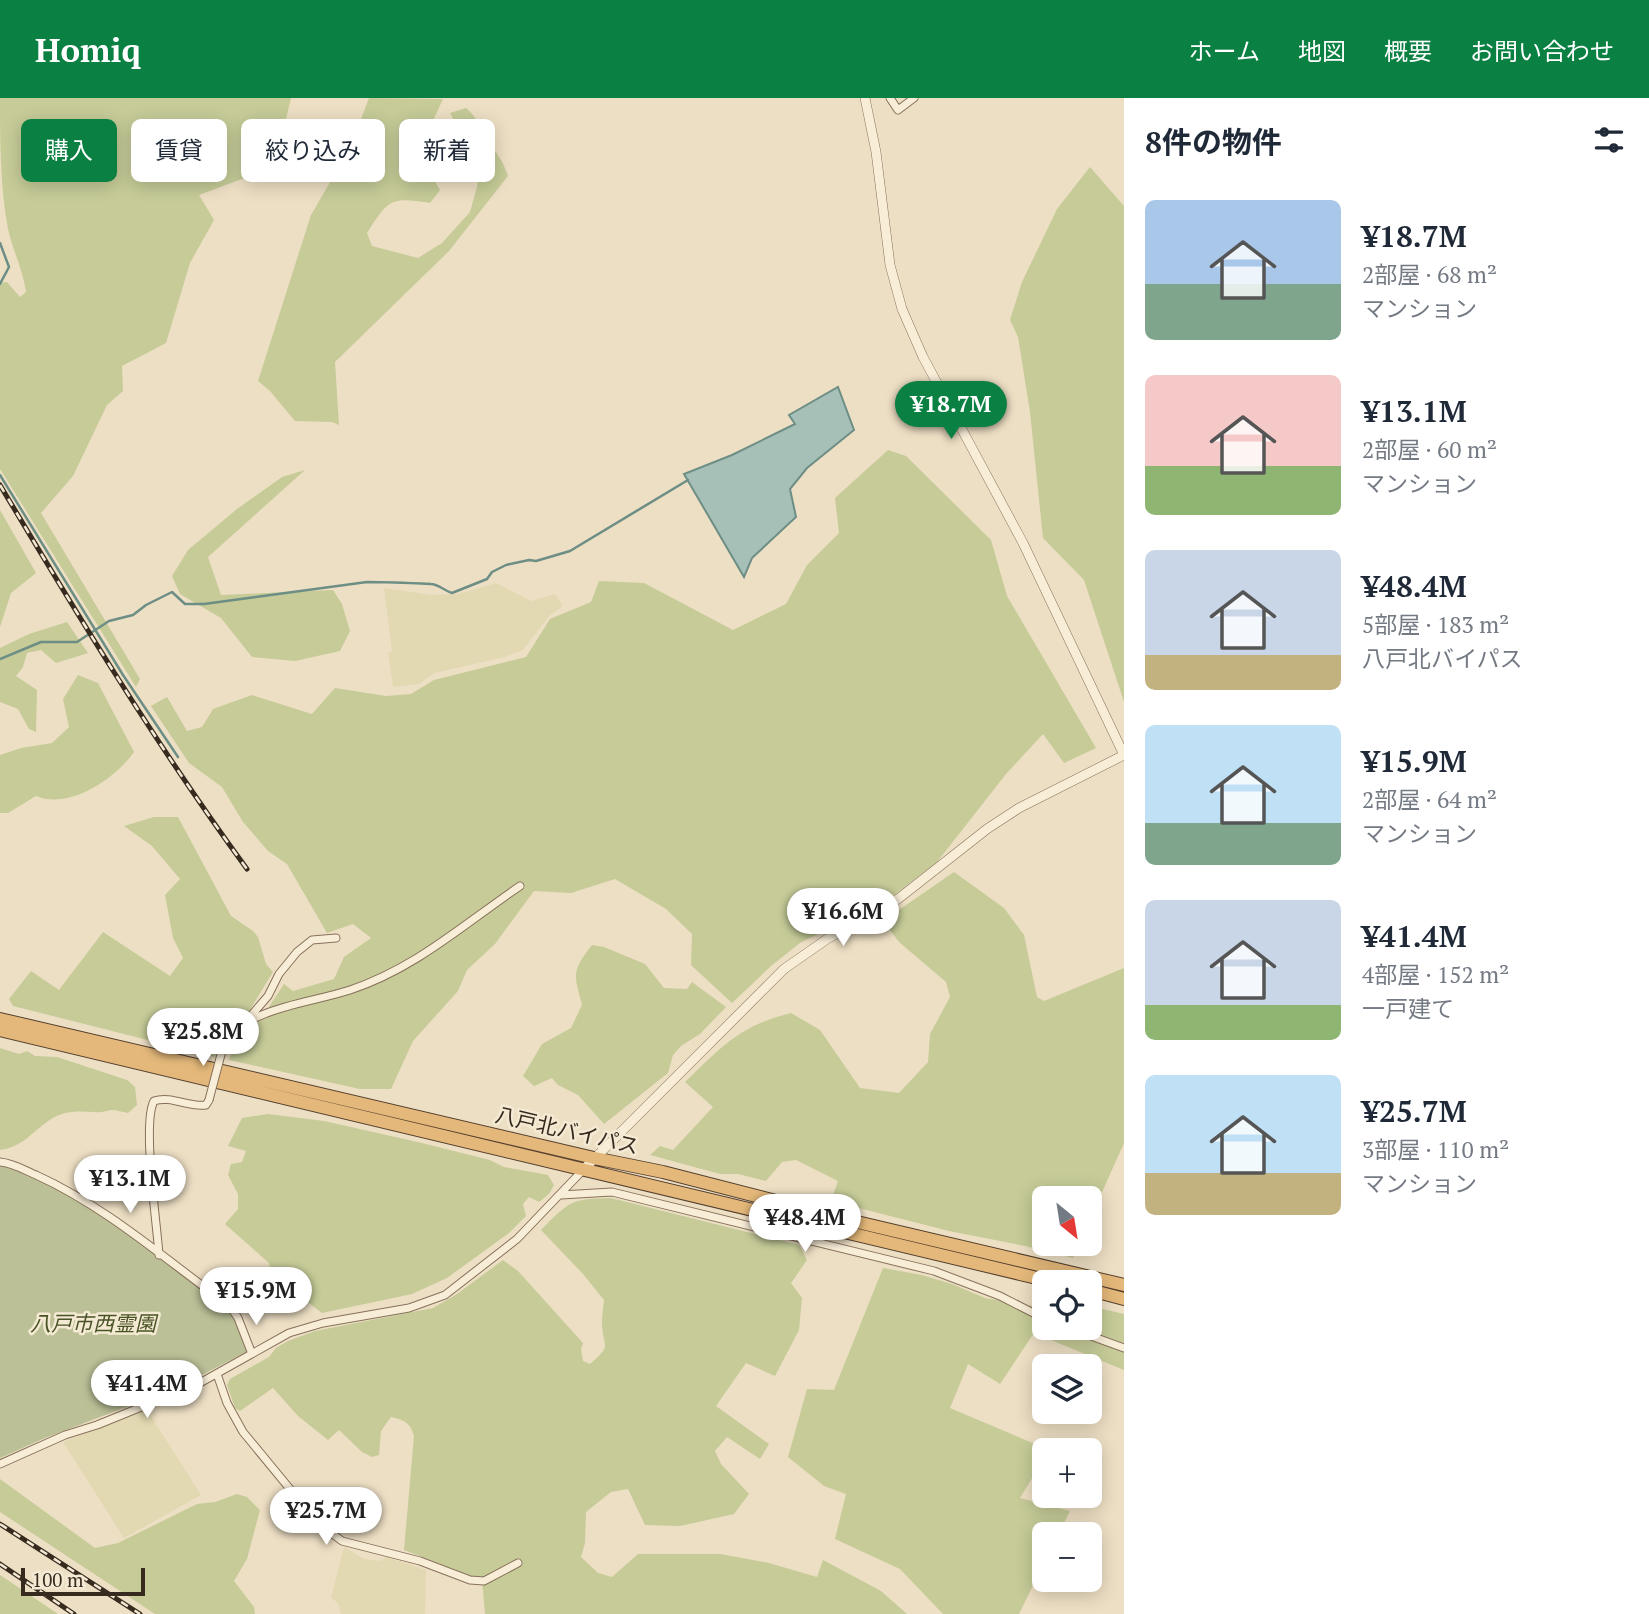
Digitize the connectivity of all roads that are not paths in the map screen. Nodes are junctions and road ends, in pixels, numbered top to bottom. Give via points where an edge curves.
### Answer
1 (866, 98) edge
2 (890, 98) edge
3 (914, 98) edge
4 (1124, 755) edge
5 (520, 886) dead end
6 (336, 938) dead end
7 (0, 1018) edge
8 (244, 1024) junction
9 (0, 1030) edge
10 (594, 1158) junction
11 (0, 1162) edge
12 (584, 1169) junction
13 (561, 1195) junction
14 (159, 1255) junction
15 (1032, 1277) edge
16 (1124, 1285) edge
17 (1102, 1293) edge
18 (1124, 1298) edge
19 (1032, 1312) edge
20 (1102, 1340) edge
21 (1124, 1348) edge
22 (252, 1354) junction
23 (217, 1374) junction
24 (0, 1464) edge
25 (518, 1563) dead end

1 - 4 street via 890,265 902,309 1023,543
2 - 3 street via 898,110
4 - 10 street via 1019,808 898,900 793,962
5 - 8 street via 393,973
6 - 8 street via 312,940 297,952
7 - 10 highway, 八戸北バイパス
8 - 14 street, bridge via 224,1043 206,1105 161,1099 151,1108 149,1139
9 - 12 highway, 八戸北バイパス
10 - 12 street
10 - 16 highway, 八戸北バイパス
11 - 14 street via 83,1199
12 - 13 street
12 - 15 highway, 八戸北バイパス
13 - 19 street via 612,1192 934,1271
13 - 22 street via 517,1239 445,1294 410,1308 306,1327
14 - 22 street via 230,1306
17 - 18 highway
20 - 21 street
22 - 23 street
23 - 24 street
23 - 25 street via 243,1432 318,1523 342,1541 420,1561 470,1580 484,1581

